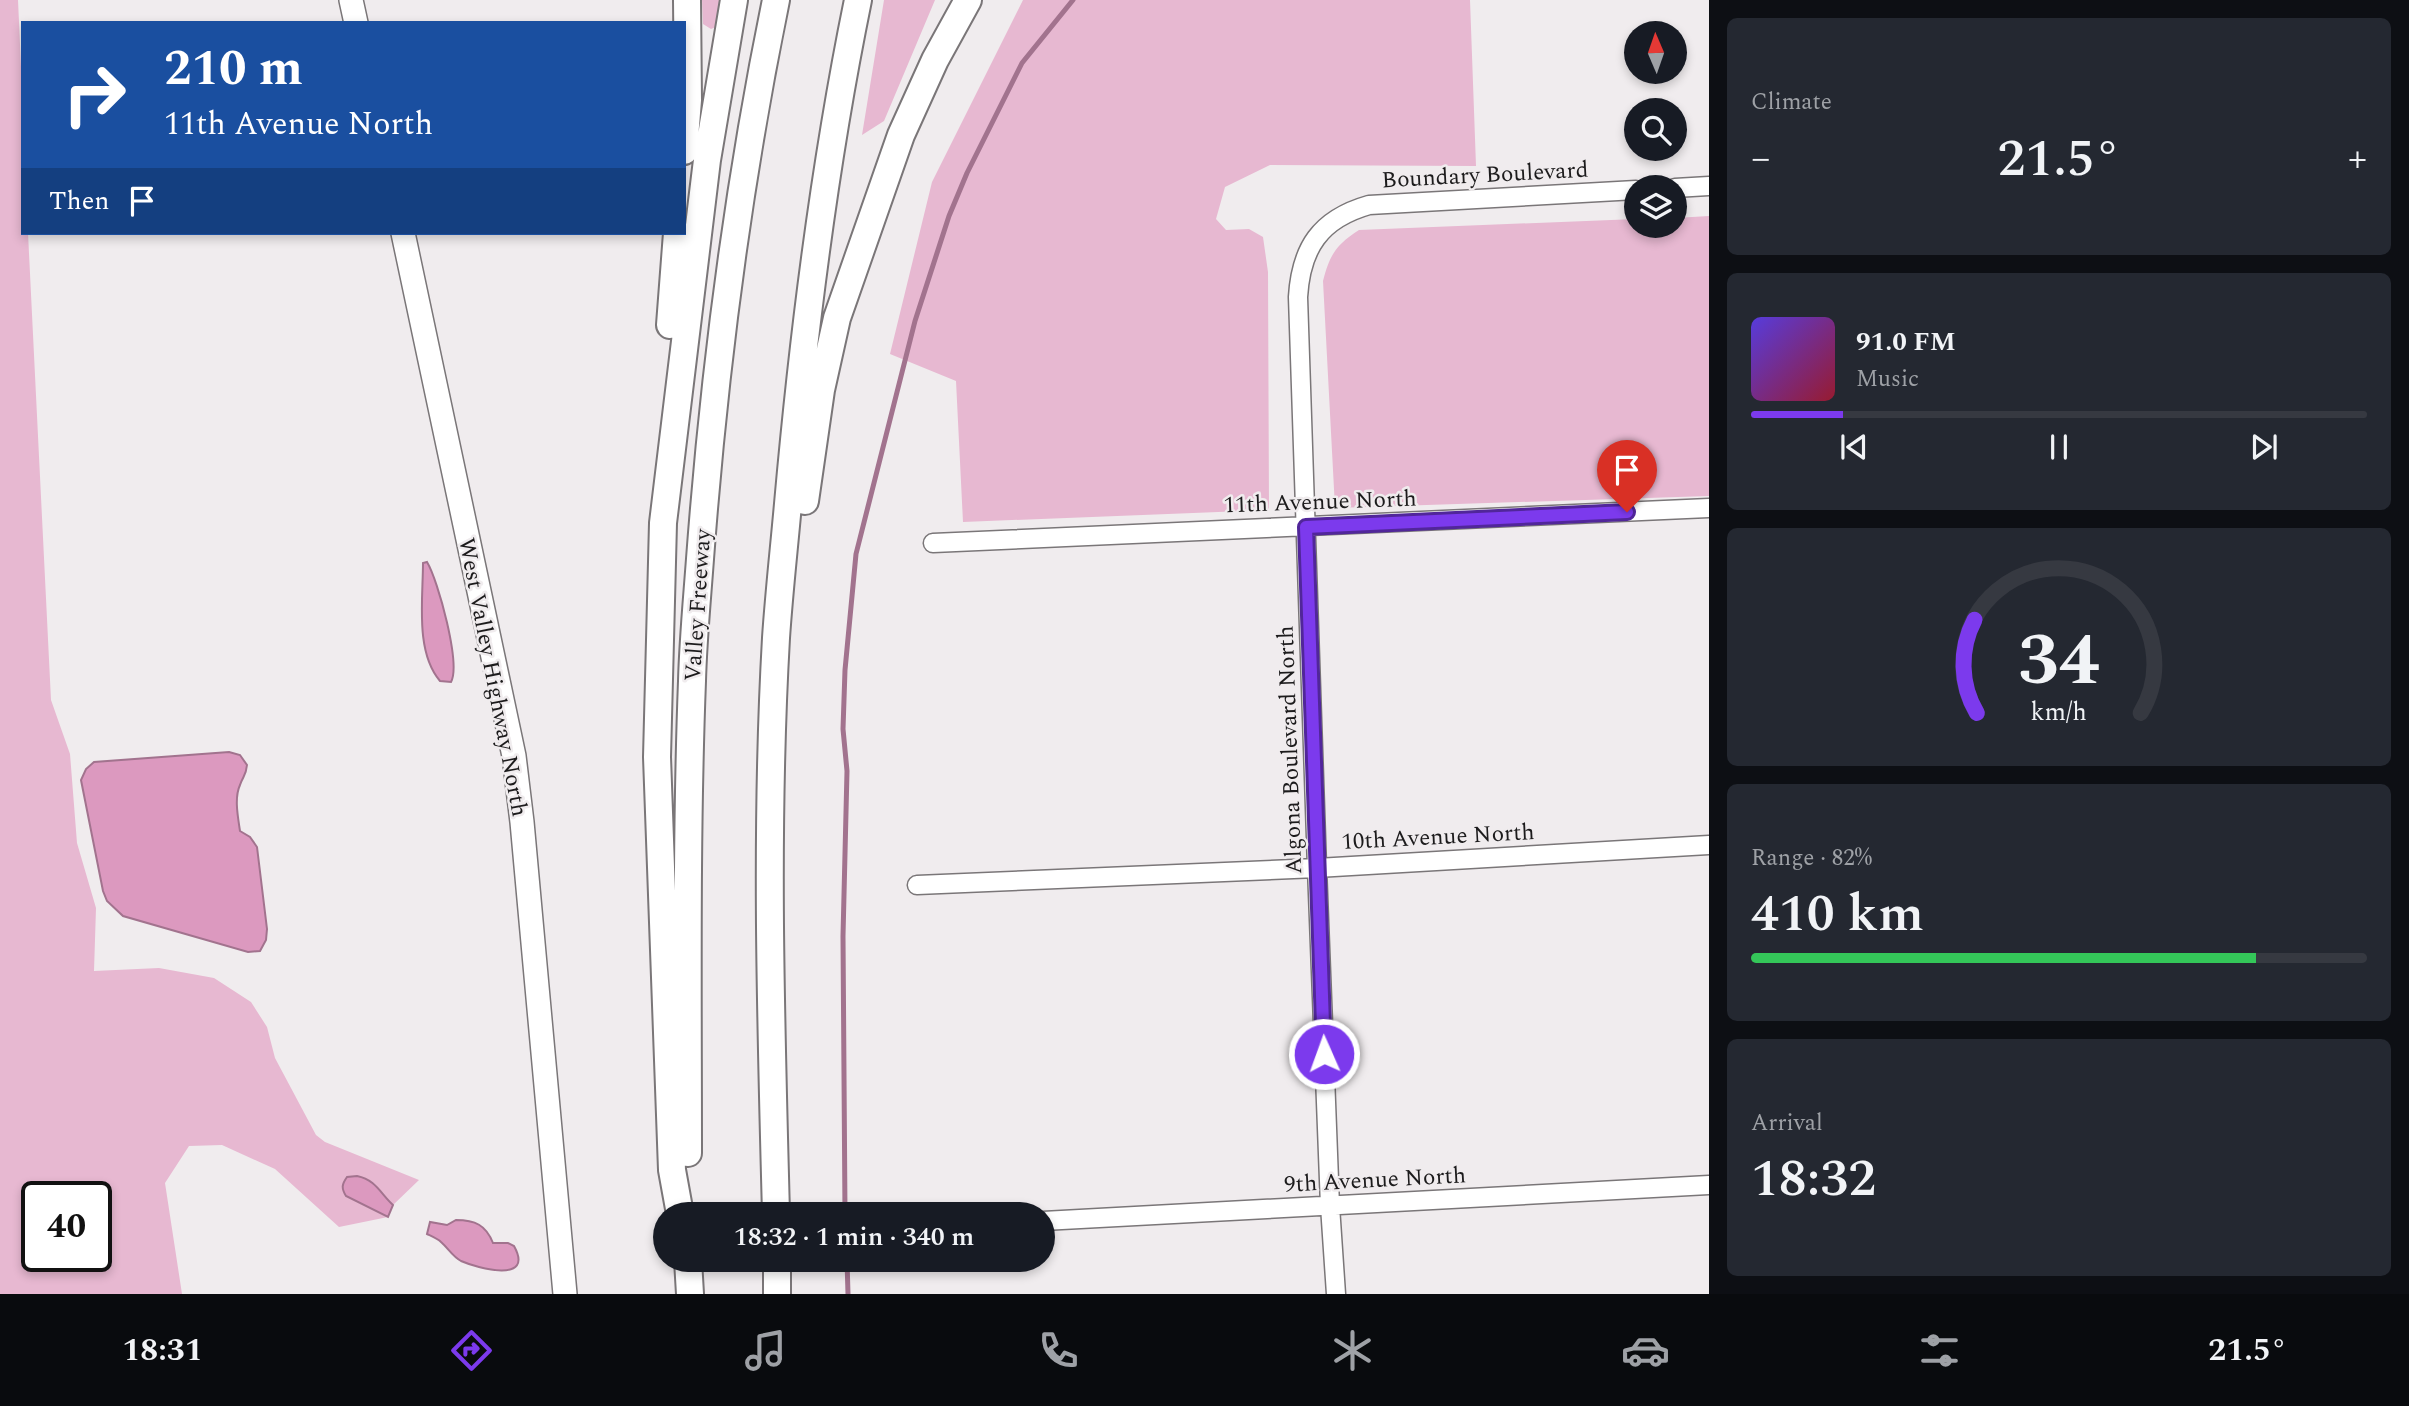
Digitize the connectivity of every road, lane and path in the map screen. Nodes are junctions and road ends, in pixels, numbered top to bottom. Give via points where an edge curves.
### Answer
1 (351, 0) edge
2 (687, 0) edge
3 (734, 0) edge
4 (776, 0) edge
5 (858, 0) edge
6 (968, 0) edge
7 (356, 21) edge
8 (686, 126) edge
9 (1709, 186) edge
10 (1687, 187) edge
11 (1624, 191) edge
12 (1338, 218) joint
13 (403, 235) edge
14 (677, 235) edge
15 (1709, 508) edge
16 (663, 523) junction
17 (1306, 527) junction
18 (933, 543) dead end
19 (771, 766) junction
20 (1709, 845) edge
21 (1317, 868) junction
22 (917, 885) dead end
23 (1709, 1185) edge
24 (678, 1202) edge
25 (688, 1202) edge
26 (776, 1202) edge
27 (1330, 1206) junction
28 (1055, 1220) edge
29 (689, 1272) edge
30 (777, 1272) edge
31 (565, 1294) edge
32 (690, 1294) edge
33 (778, 1294) edge
34 (1336, 1294) edge

1 - 7 main road
2 - 8 highway
3 - 16 highway via 707,160
4 - 25 highway, Valley Freeway via 730,259 702,528 690,776
5 - 19 highway via 830,158 796,407 776,638
6 - 19 highway via 901,135 838,318 821,390
9 - 10 street
11 - 12 street, Boundary Boulevard via 1379,203
12 - 17 street, Algona Boulevard North via 1317,236 1304,256 1299,279
13 - 31 main road, West Valley Highway North via 514,756
14 - 16 highway via 661,442
15 - 17 street, 11th Avenue North
16 - 24 highway via 657,757 671,1170
17 - 18 street, 11th Avenue North
17 - 21 street, Algona Boulevard North
19 - 26 highway
20 - 21 street, 10th Avenue North
21 - 22 street, 10th Avenue North
21 - 27 street, Algona Boulevard North
23 - 27 street, 9th Avenue North
27 - 28 street, 9th Avenue North
27 - 34 street, Algona Boulevard North
29 - 32 highway
30 - 33 highway

